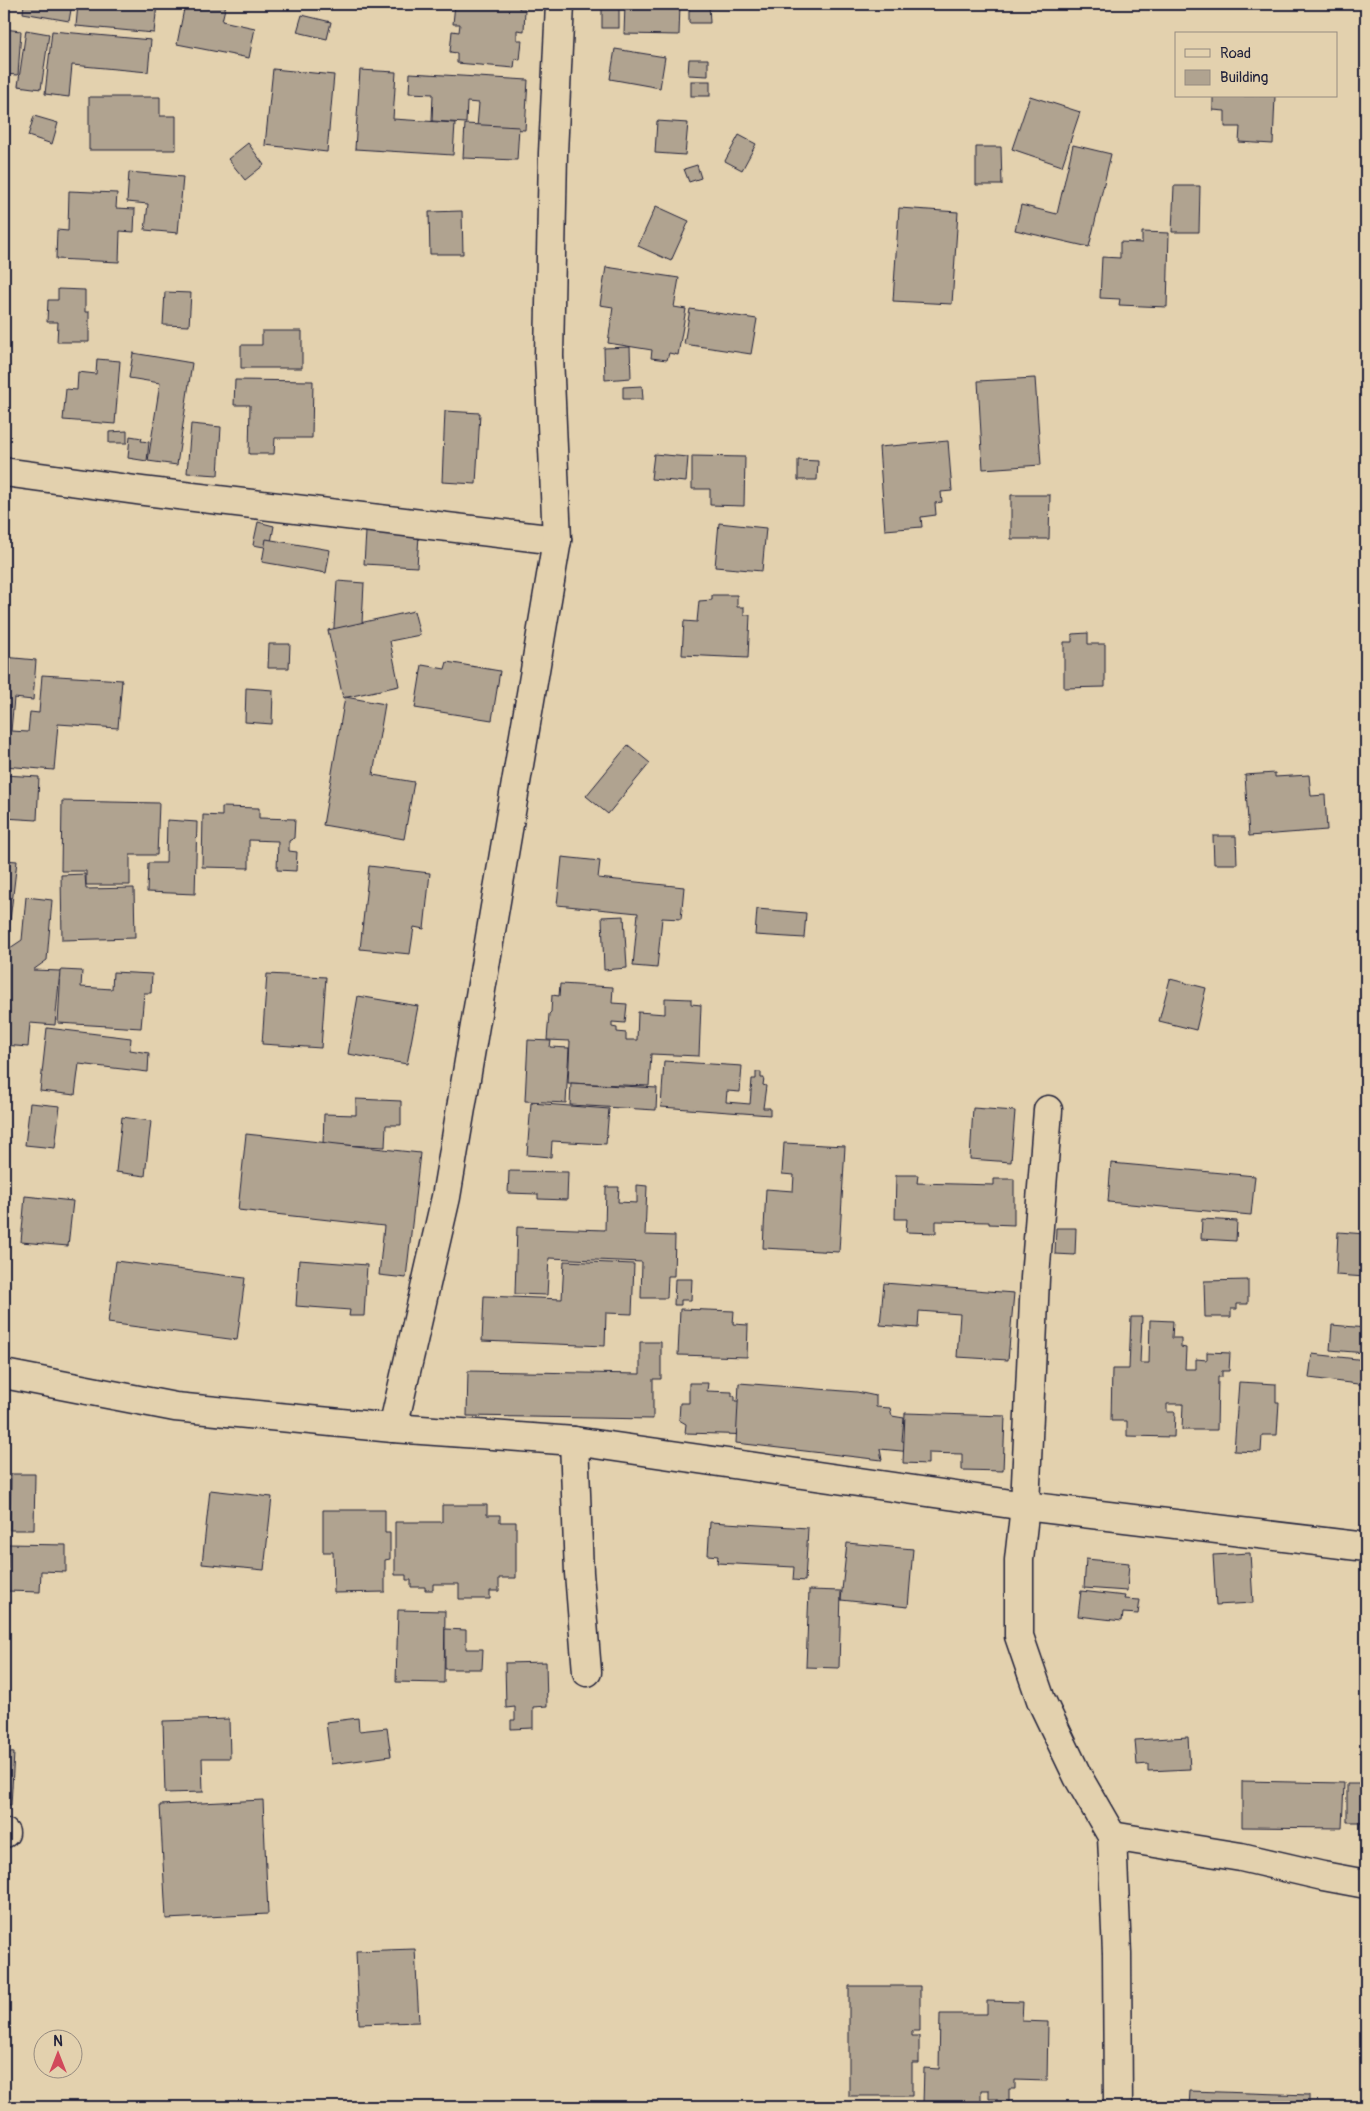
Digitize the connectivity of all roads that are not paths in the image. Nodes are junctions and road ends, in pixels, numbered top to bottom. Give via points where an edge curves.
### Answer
1 (560, 4) edge
2 (4, 472) edge
3 (557, 540) junction
4 (1048, 1110) dead end
5 (4, 1374) edge
6 (393, 1428) junction
7 (574, 1441) junction
8 (1025, 1506) junction
9 (1366, 1547) edge
10 (587, 1672) dead end
11 (1112, 1836) junction
12 (1366, 1884) edge
13 (1118, 2107) edge

1 - 3 street via 549,356
2 - 3 street via 143,492
3 - 6 street via 446,1197
4 - 8 street via 1035,1278
5 - 6 street via 174,1407
6 - 7 street
7 - 8 street
7 - 10 street
8 - 9 street
8 - 11 street via 1019,1560 1019,1636 1046,1709 1078,1777
11 - 12 street via 1241,1856
11 - 13 street

